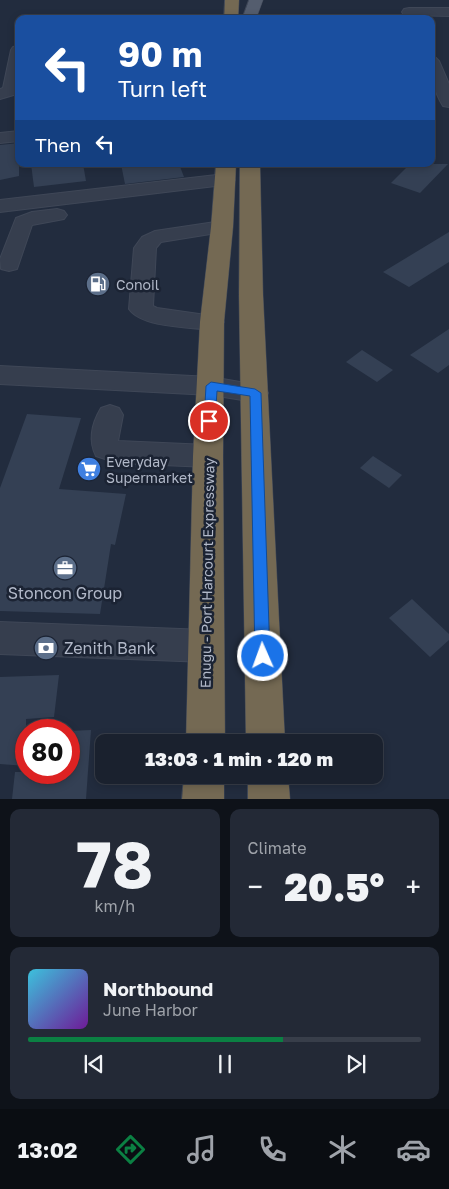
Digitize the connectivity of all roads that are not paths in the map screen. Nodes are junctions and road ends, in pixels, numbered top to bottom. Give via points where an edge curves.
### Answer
1 (235, 0) edge
2 (256, 0) edge
3 (408, 10) edge
4 (449, 12) edge
5 (232, 15) edge
6 (245, 15) edge
7 (250, 15) edge
8 (15, 50) edge
9 (0, 51) edge
10 (15, 70) edge
11 (435, 71) edge
12 (0, 94) edge
13 (449, 102) edge
14 (15, 136) edge
15 (0, 138) edge
16 (250, 167) edge
17 (226, 172) edge
18 (149, 189) junction
19 (0, 206) edge
20 (222, 227) junction
21 (9, 264) dead end
22 (212, 322) junction
23 (0, 375) edge
24 (211, 386) junction
25 (255, 393) junction
26 (110, 415) dead end
27 (208, 456) junction
28 (0, 638) edge
29 (206, 646) junction
30 (205, 734) edge
31 (266, 734) edge
32 (204, 784) edge
33 (268, 784) edge
34 (203, 799) edge
35 (269, 799) edge

1 - 5 highway
1 - 6 highway
2 - 7 main road
3 - 4 street
8 - 9 street
10 - 12 street via 11,91
11 - 13 street
14 - 15 street
16 - 25 highway
17 - 18 street
17 - 20 highway, Enugu - Port Harcourt Expressway
18 - 19 street
18 - 21 lane via 136,204 32,218 23,222
20 - 22 highway, Enugu - Port Harcourt Expressway
20 - 22 street via 156,237 145,248 141,310 152,315
22 - 24 highway, Enugu - Port Harcourt Expressway
23 - 24 street
24 - 25 street
24 - 27 highway, Enugu - Port Harcourt Expressway
25 - 31 highway
26 - 27 street via 104,440 106,448 116,452
27 - 29 highway, Enugu - Port Harcourt Expressway
28 - 29 street
29 - 30 highway, Enugu - Port Harcourt Expressway
32 - 34 highway
33 - 35 highway

